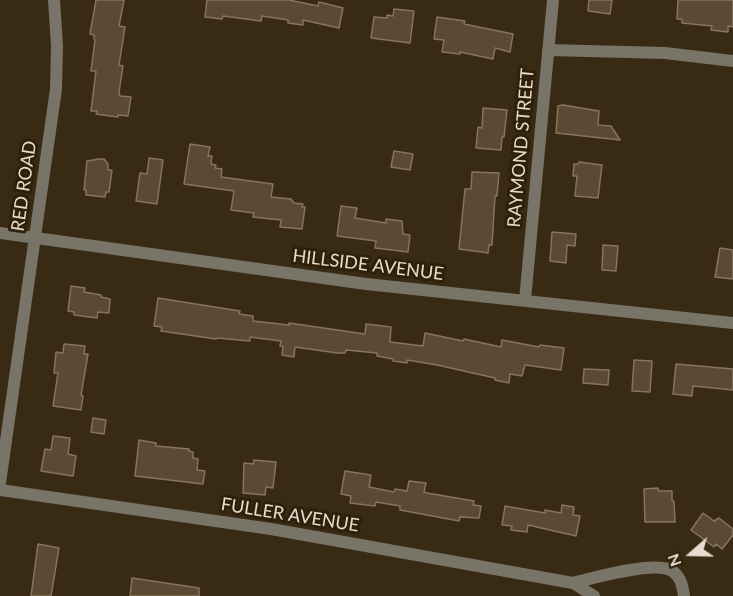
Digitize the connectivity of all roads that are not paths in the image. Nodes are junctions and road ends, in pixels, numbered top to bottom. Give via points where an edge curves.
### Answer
1 (54, 0) edge
2 (553, 0) edge
3 (548, 50) junction
4 (733, 61) edge
5 (0, 233) edge
6 (35, 238) junction
7 (525, 300) junction
8 (733, 323) edge
9 (0, 483) edge
10 (0, 490) edge
11 (573, 583) junction
12 (594, 596) edge
13 (684, 596) edge

1 - 6 street, RED ROAD via 56,89
2 - 3 street, RAYMOND STREET
3 - 4 street via 665,53
3 - 7 street, RAYMOND STREET
5 - 6 street, HILLSIDE AVENUE
6 - 7 street, HILLSIDE AVENUE via 366,284
6 - 9 street, RED ROAD
7 - 8 street, HILLSIDE AVENUE
10 - 11 street, FULLER AVENUE via 282,531
11 - 12 street, FULLER AVENUE
11 - 13 street, FULLER AVENUE via 660,567 672,570 679,578

